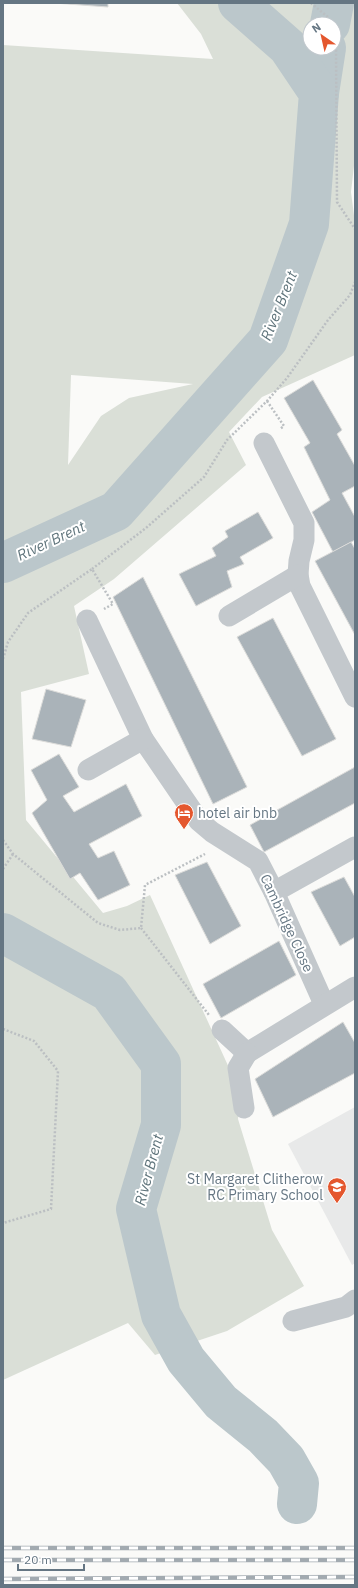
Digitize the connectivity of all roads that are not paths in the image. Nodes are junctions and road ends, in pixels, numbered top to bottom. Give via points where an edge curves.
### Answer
1 (264, 443) dead end
2 (298, 575) junction
3 (229, 616) dead end
4 (87, 620) road end
5 (355, 697) edge
6 (143, 739) junction
7 (88, 770) dead end
8 (355, 846) edge
9 (274, 892) junction
10 (355, 987) edge
11 (324, 1004) junction
12 (222, 1030) road end
13 (247, 1053) junction
14 (244, 1108) dead end
15 (355, 1300) edge
16 (293, 1321) dead end

1 - 2 street via 304,523
2 - 3 street
2 - 5 street via 300,586
4 - 6 street, Cambridge Close
6 - 7 street
6 - 9 street, Cambridge Close via 198,821 258,861
8 - 9 street
9 - 11 street, Cambridge Close
10 - 11 street
11 - 13 street
12 - 13 street
13 - 14 street via 238,1068
15 - 16 street via 346,1307

